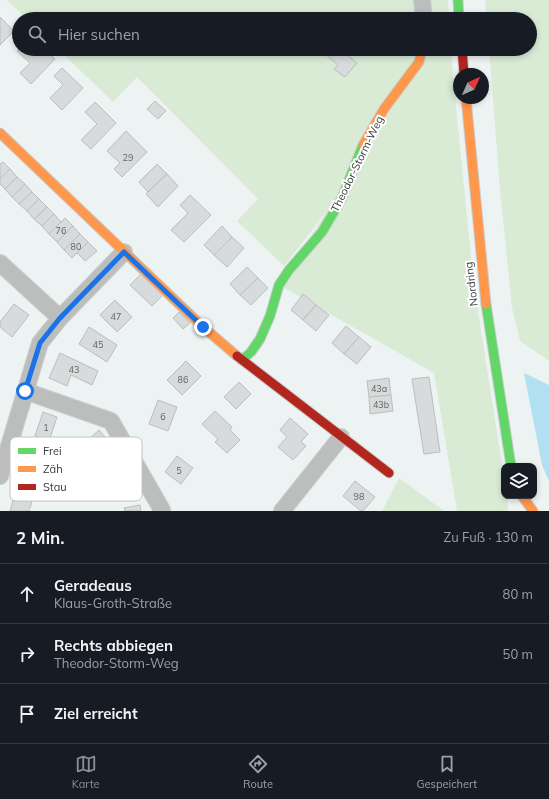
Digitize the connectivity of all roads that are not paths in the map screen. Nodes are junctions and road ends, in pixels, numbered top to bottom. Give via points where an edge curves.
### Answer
1 (422, 0) edge
2 (458, 0) edge
3 (423, 12) edge
4 (459, 12) edge
5 (420, 56) edge
6 (463, 56) edge
7 (464, 68) edge
8 (467, 104) edge
9 (0, 133) edge
10 (124, 252) junction
11 (0, 263) edge
12 (60, 318) junction
13 (242, 360) junction
14 (25, 391) junction
15 (11, 437) edge
16 (120, 437) edge
17 (341, 437) junction
18 (10, 442) edge
19 (511, 463) edge
20 (389, 472) dead end
21 (142, 475) edge
22 (0, 476) edge
23 (519, 499) edge
24 (162, 510) dead end
25 (282, 511) edge
26 (532, 511) edge

1 - 3 street
2 - 4 street
5 - 13 street, Theodor-Storm-Weg via 419,62 384,109 362,147 341,200 322,232 279,285 260,339
6 - 7 street
8 - 19 street, Nordring via 484,289
9 - 10 street
10 - 12 street
10 - 13 street
11 - 12 street
12 - 14 street via 40,343
13 - 17 street
14 - 15 street
14 - 16 street via 111,421
17 - 20 street
17 - 25 street
18 - 22 street
21 - 24 street
23 - 26 street

